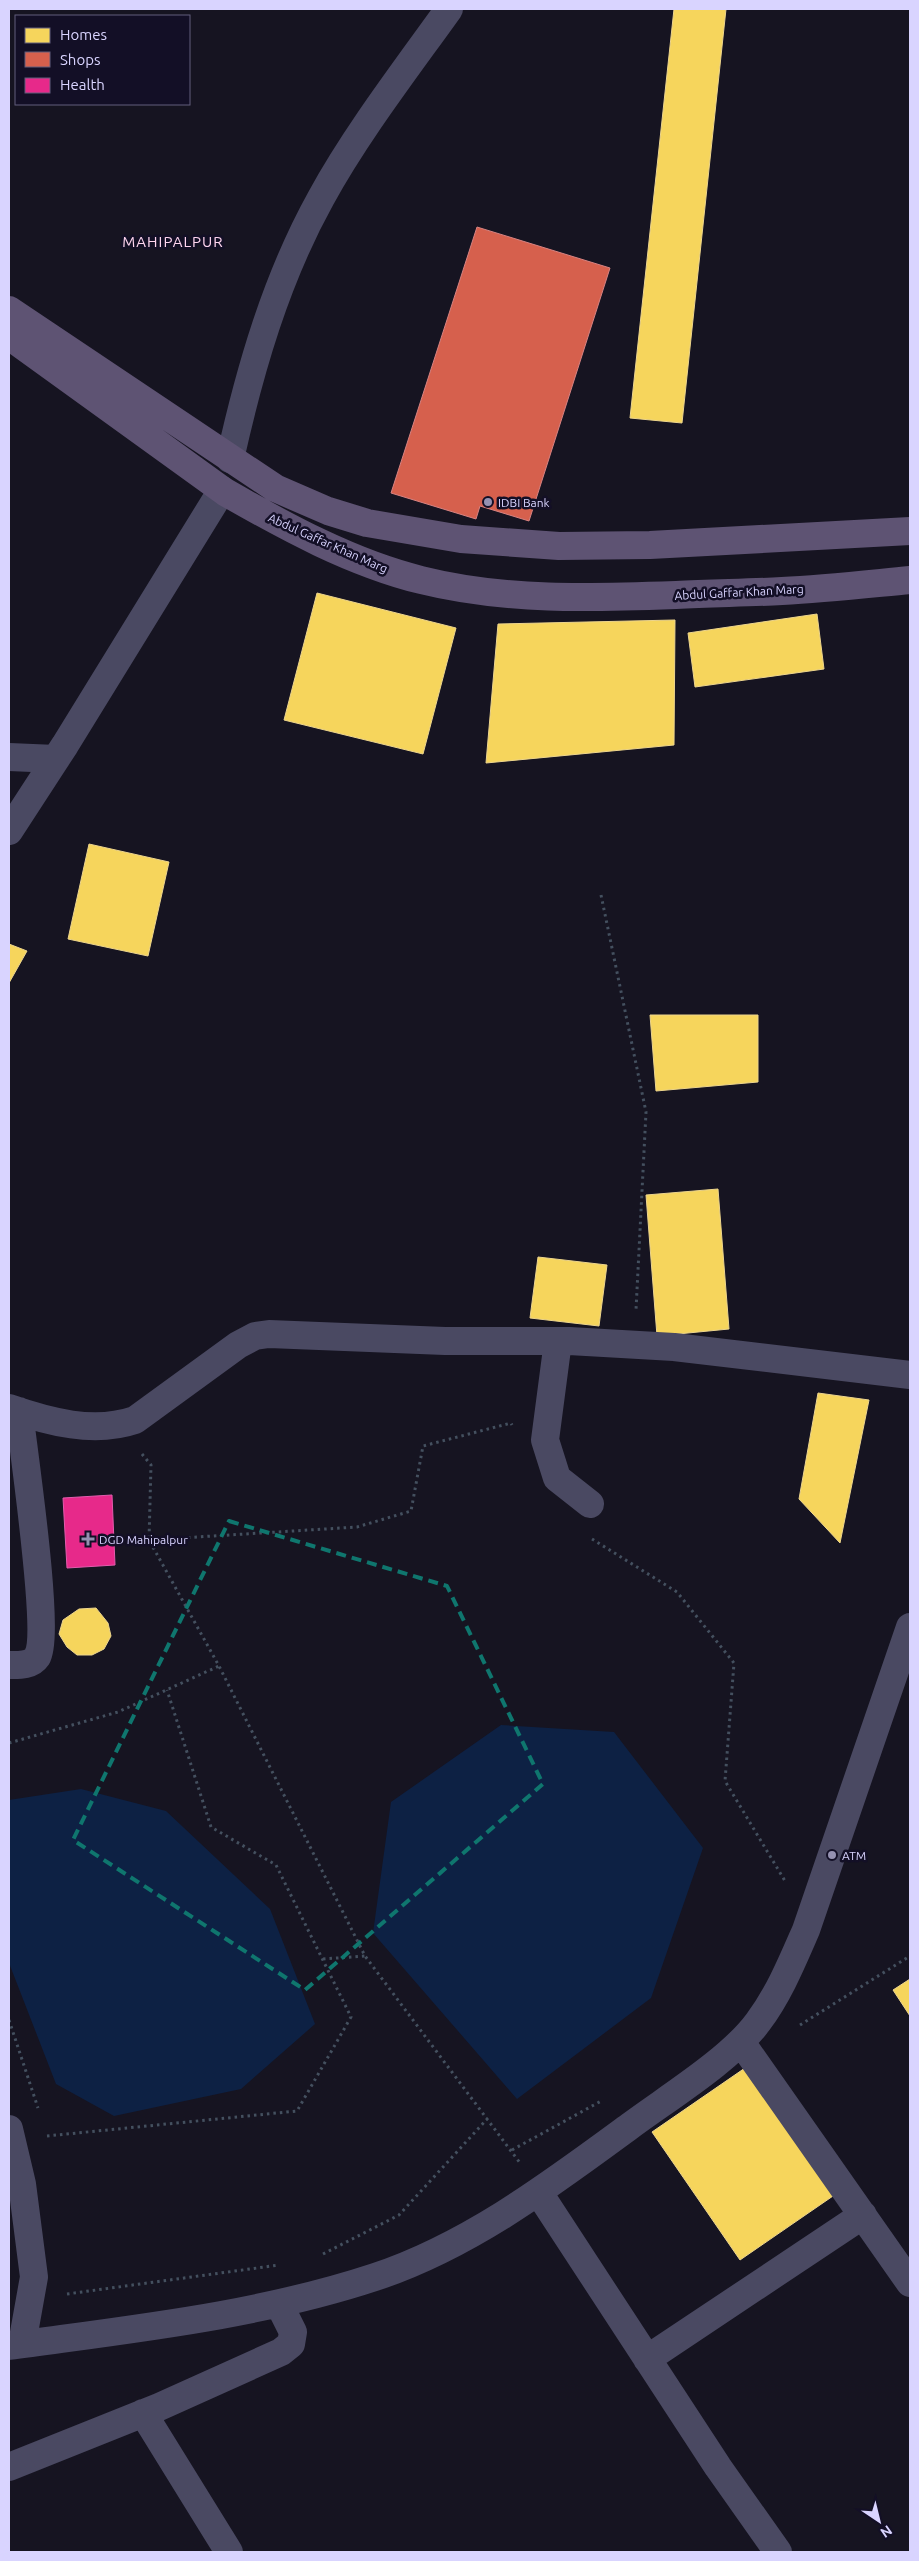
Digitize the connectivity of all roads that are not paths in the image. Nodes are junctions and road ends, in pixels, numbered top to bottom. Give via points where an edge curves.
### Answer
1 (449, 9) edge
2 (9, 310) edge
3 (9, 336) edge
4 (230, 459) junction
5 (222, 490) junction
6 (910, 531) edge
7 (910, 580) edge
8 (9, 757) edge
9 (56, 759) junction
10 (9, 831) edge
11 (558, 1341) junction
12 (910, 1375) edge
13 (14, 1409) edge
14 (590, 1504) dead end
15 (910, 1627) edge
16 (9, 1665) edge
17 (741, 2042) junction
18 (9, 2129) edge
19 (539, 2193) junction
20 (863, 2215) junction
21 (910, 2283) edge
22 (279, 2304) junction
23 (15, 2345) edge
24 (647, 2359) junction
25 (143, 2413) junction
26 (9, 2467) edge
27 (229, 2552) edge
28 (778, 2552) edge

1 - 4 street via 350,151 321,197 296,248 267,319 245,392
2 - 4 main road
3 - 5 main road, Abdul Gaffar Khan Marg
4 - 6 main road via 275,488 328,511 367,522 460,539 559,546 650,546
5 - 7 main road, Abdul Gaffar Khan Marg via 260,512 379,568 480,592 596,598 782,591
5 - 9 street
8 - 9 street
9 - 10 street
11 - 12 street via 743,1354
11 - 13 street via 445,1342 269,1334 255,1336 213,1362 135,1420 117,1426 95,1427 55,1421
11 - 14 street via 545,1440 558,1478
13 - 16 street via 40,1597 40,1640 36,1658 22,1666
15 - 17 street via 806,1930 789,1971 758,2023
17 - 19 street
17 - 20 street
18 - 23 street via 22,2184 34,2277
19 - 22 street via 420,2259 376,2277
19 - 24 street
20 - 21 street
20 - 24 street
22 - 23 street
22 - 25 street via 293,2332 291,2344 286,2349
24 - 28 street
25 - 26 street
25 - 27 street

